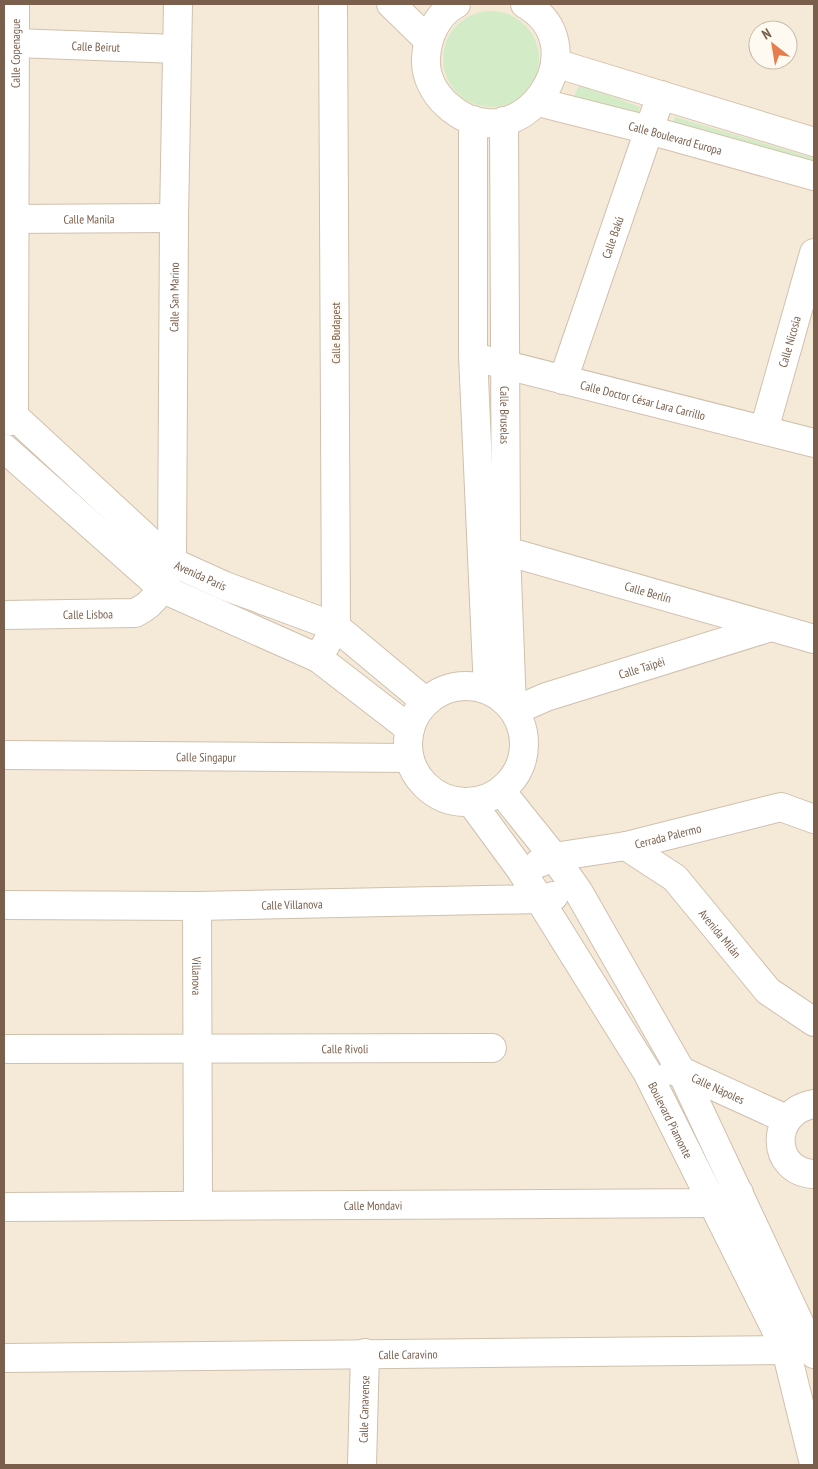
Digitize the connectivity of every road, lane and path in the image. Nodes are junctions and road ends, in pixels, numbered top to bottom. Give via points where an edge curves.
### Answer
1 (15, 4) edge
2 (178, 4) edge
3 (333, 4) edge
4 (392, 4) edge
5 (456, 4) edge
6 (525, 4) edge
7 (432, 31) junction
8 (15, 43) junction
9 (178, 49) junction
10 (555, 63) junction
11 (661, 95) junction
12 (538, 102) junction
13 (473, 120) junction
14 (504, 121) junction
15 (649, 130) junction
16 (814, 142) edge
17 (814, 176) edge
18 (174, 218) junction
19 (9, 219) edge
20 (814, 253) edge
21 (472, 355) junction
22 (504, 365) junction
23 (563, 380) junction
24 (7, 415) edge
25 (764, 430) junction
26 (476, 436) junction
27 (504, 436) junction
28 (814, 443) edge
29 (4, 448) edge
30 (494, 550) junction
31 (172, 562) junction
32 (162, 589) junction
33 (4, 615) edge
34 (336, 627) junction
35 (772, 627) junction
36 (814, 639) edge
37 (318, 658) junction
38 (488, 690) junction
39 (426, 702) junction
40 (513, 710) junction
41 (410, 729) junction
42 (4, 755) edge
43 (409, 758) junction
44 (501, 791) junction
45 (471, 802) junction
46 (814, 819) edge
47 (626, 846) junction
48 (554, 857) junction
49 (521, 870) junction
50 (578, 891) junction
51 (540, 899) junction
52 (4, 904) edge
53 (196, 906) junction
54 (814, 1022) edge
55 (198, 1047) junction
56 (4, 1048) edge
57 (492, 1048) dead end
58 (680, 1071) junction
59 (647, 1072) junction
60 (814, 1104) edge
61 (786, 1119) junction
62 (814, 1174) edge
63 (740, 1193) junction
64 (712, 1204) junction
65 (198, 1205) junction
66 (4, 1207) edge
67 (804, 1350) edge
68 (365, 1353) junction
69 (4, 1358) edge
70 (814, 1464) edge
71 (362, 1465) edge

1 - 8 street, Calle Copenague
2 - 9 street, Calle San Marino
3 - 34 street, Calle Budapest
4 - 7 street
5 - 7 street
6 - 10 street via 546,24 554,43
7 - 13 street via 426,60 430,81 440,98 455,112
8 - 9 street, Calle Beirut
8 - 19 street, Calle Copenague
9 - 18 street, Calle San Marino
10 - 11 street
10 - 12 street via 550,84
11 - 15 street, Calle Bakú
11 - 16 street
12 - 14 street via 522,114
12 - 15 street, Calle Boulevard Europa
13 - 14 street via 488,123
13 - 21 street, Calle Bruselas
14 - 22 street, Calle Bruselas
15 - 17 street, Calle Boulevard Europa
15 - 23 street, Calle Bakú
18 - 19 street, Calle Manila
18 - 31 street, Calle San Marino
19 - 24 street, Calle Copenague
20 - 25 street, Calle Nicosia
21 - 22 street, Calle Doctor César Lara Carrillo
21 - 26 street, Calle Bruselas
22 - 23 street, Calle Doctor César Lara Carrillo
22 - 27 street, Calle Bruselas
23 - 25 street, Calle Doctor César Lara Carrillo
24 - 31 street, Avenida París
25 - 28 street, Calle Doctor César Lara Carrillo
26 - 27 street
26 - 30 street, Calle Bruselas
27 - 30 street, Calle Bruselas
29 - 32 street
30 - 35 street, Calle Berlín
30 - 38 street, Calle Bruselas
30 - 40 street, Calle Bruselas
31 - 32 street, Calle San Marino
31 - 34 street, Avenida París via 225,586
32 - 33 street, Calle Lisboa via 148,606 135,613
32 - 37 street
34 - 37 street
34 - 39 street, Avenida París
35 - 36 street, Calle Berlín
35 - 40 street, Calle Taipéi
37 - 41 street
38 - 39 street via 472,686 455,687
38 - 40 street via 501,697
39 - 41 street
40 - 44 street via 521,724 525,742 522,761 514,778
41 - 43 street
42 - 43 street, Calle Singapur
43 - 45 street via 426,786 439,796
44 - 45 street via 487,799
44 - 48 street, Boulevard Piamonte
45 - 49 street, Boulevard Piamonte
46 - 47 street, Cerrada Palermo via 781,807
47 - 48 street, Cerrada Palermo
47 - 54 street, Avenida Milán via 675,878 768,991
48 - 49 street, Cerrada Palermo
48 - 50 street, Boulevard Piamonte
49 - 51 street, Boulevard Piamonte
50 - 51 street, Calle Villanova
50 - 58 street, Boulevard Piamonte
51 - 53 street, Calle Villanova
51 - 59 street, Boulevard Piamonte
52 - 53 street, Calle Villanova
53 - 55 street, Villanova
55 - 56 street, Calle Rivoli
55 - 57 street, Calle Rivoli
55 - 65 street
58 - 59 street, Calle Nápoles
58 - 61 street, Calle Nápoles
58 - 63 street, Boulevard Piamonte
59 - 64 street, Boulevard Piamonte
60 - 61 street via 794,1111
61 - 62 street via 781,1130 783,1153 798,1170
63 - 64 street, Calle Mondavi
63 - 67 street, Boulevard Piamonte
64 - 65 street, Calle Mondavi
64 - 67 street, Boulevard Piamonte
65 - 66 street, Calle Mondavi
67 - 68 street, Calle Caravino
67 - 70 street, Boulevard Piamonte
68 - 69 street, Calle Caravino
68 - 71 street, Calle Canavense

